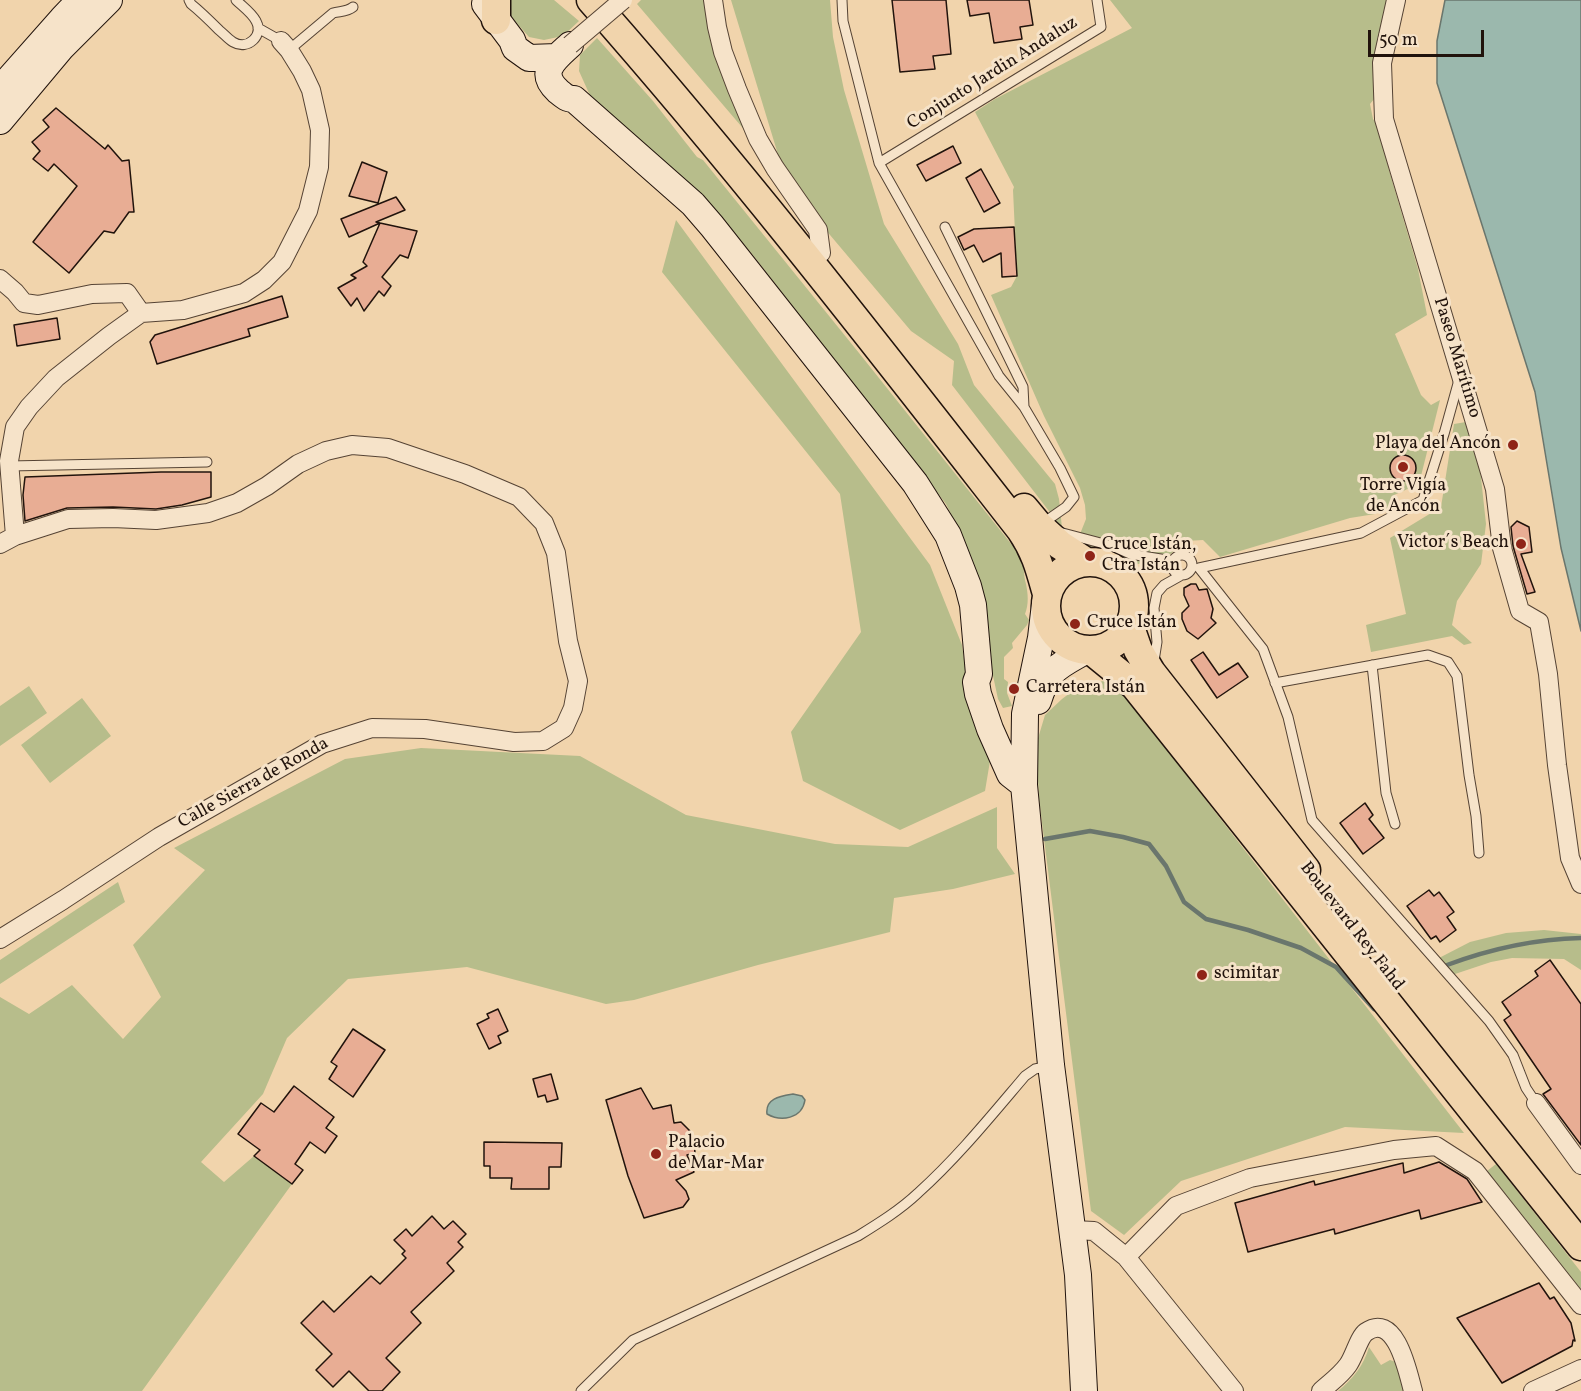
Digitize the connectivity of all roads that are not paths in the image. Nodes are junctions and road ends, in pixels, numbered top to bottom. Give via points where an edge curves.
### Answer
1 (80, 0) edge
2 (109, 0) edge
3 (189, 0) edge
4 (236, 0) edge
5 (573, 0) edge
6 (591, 0) edge
7 (609, 0) edge
8 (623, 0) edge
9 (712, 0) edge
10 (842, 0) edge
11 (1097, 0) edge
12 (1396, 0) edge
13 (353, 8) dead end
14 (503, 24) edge
15 (258, 28) junction
16 (285, 46) junction
17 (643, 59) junction
18 (562, 70) junction
19 (0, 89) edge
20 (0, 121) edge
21 (879, 163) junction
22 (945, 227) dead end
23 (820, 253) junction
24 (0, 279) edge
25 (141, 313) junction
26 (1461, 375) junction
27 (1024, 407) junction
28 (207, 462) dead end
29 (9, 466) junction
30 (1039, 526) junction
31 (7, 540) edge
32 (1173, 561) junction
33 (1086, 562) junction
34 (1180, 576) junction
35 (1046, 599) junction
36 (1130, 627) junction
37 (1089, 651) junction
38 (1372, 665) junction
39 (1143, 679) junction
40 (1275, 683) junction
41 (1014, 731) junction
42 (1395, 824) dead end
43 (1479, 853) dead end
44 (1581, 884) edge
45 (0, 939) edge
46 (1051, 1065) junction
47 (1536, 1103) joint
48 (1581, 1164) edge
49 (1581, 1221) edge
50 (1073, 1230) junction
51 (1581, 1246) edge
52 (1126, 1257) junction
53 (1581, 1305) edge
54 (1581, 1369) edge
55 (581, 1391) edge
56 (1084, 1391) edge
57 (1234, 1391) edge
58 (1321, 1391) edge
59 (1413, 1391) edge
60 (1533, 1391) edge

1 - 19 street
2 - 20 street via 62,47
3 - 15 lane via 232,42 252,42
4 - 15 lane via 255,18
5 - 17 main road via 622,51
6 - 17 main road
7 - 23 main road
8 - 18 street, bridge
9 - 23 street via 721,44 758,139 818,230
10 - 21 lane via 843,21
11 - 21 lane, Conjunto Jardin Andaluz via 1101,27
12 - 26 street, Paseo Marítimo via 1382,63 1384,118
13 - 16 lane via 333,13
14 - 18 street
15 - 16 lane
16 - 25 street via 311,90 320,130 319,167 308,212 282,262 244,293 183,310
17 - 35 main road via 841,300 1021,530 1039,562
18 - 41 street via 699,211 915,483 948,535 968,586 979,674 986,682 994,708
21 - 27 lane via 999,376
22 - 27 lane via 1023,387
23 - 30 main road
24 - 25 street via 24,303 38,305 92,294 127,293
25 - 29 street via 57,378 29,407 15,427
26 - 40 lane via 1423,500 1361,532 1199,568 1263,649
26 - 44 street, Paseo Marítimo via 1495,489 1502,548 1520,611 1539,622 1570,858
27 - 30 lane via 1074,497
28 - 29 lane
29 - 31 street
30 - 32 lane via 1131,554
30 - 33 main road
31 - 45 street, Calle Sierra de Ronda via 68,519 156,520 208,513 237,503 298,464 327,451 352,445 388,448 519,497 544,523 556,553 568,641 578,681 564,728 543,741 514,742 425,729 372,728 322,744 159,837
32 - 34 lane via 1173,570
32 - 34 lane via 1184,555 1192,560 1189,573
33 - 35 main road via 1077,563 1055,578
33 - 36 main road via 1107,565 1130,586 1134,607
34 - 39 lane via 1157,593 1157,642
35 - 37 main road via 1053,631 1067,645
35 - 41 street via 1041,638
36 - 37 main road via 1114,644
36 - 39 main road, Boulevard Rey Fahd
37 - 39 main road
37 - 41 street via 1051,672 1033,717
38 - 40 lane
38 - 42 lane via 1386,793
38 - 43 lane via 1428,655 1448,662 1457,676
39 - 49 main road, Boulevard Rey Fahd
39 - 51 main road, Boulevard Rey Fahd
40 - 47 lane via 1288,717 1312,820 1489,1021 1513,1054
41 - 46 street
46 - 50 street
46 - 55 lane via 1025,1076 934,1177 882,1221 858,1236 633,1340
47 - 48 street
50 - 52 street via 1094,1231
50 - 56 street
52 - 53 street via 1176,1206 1250,1178 1394,1150 1436,1146 1475,1171
52 - 57 street
54 - 60 street
58 - 59 street via 1348,1365 1366,1332 1378,1328 1387,1330 1396,1340

